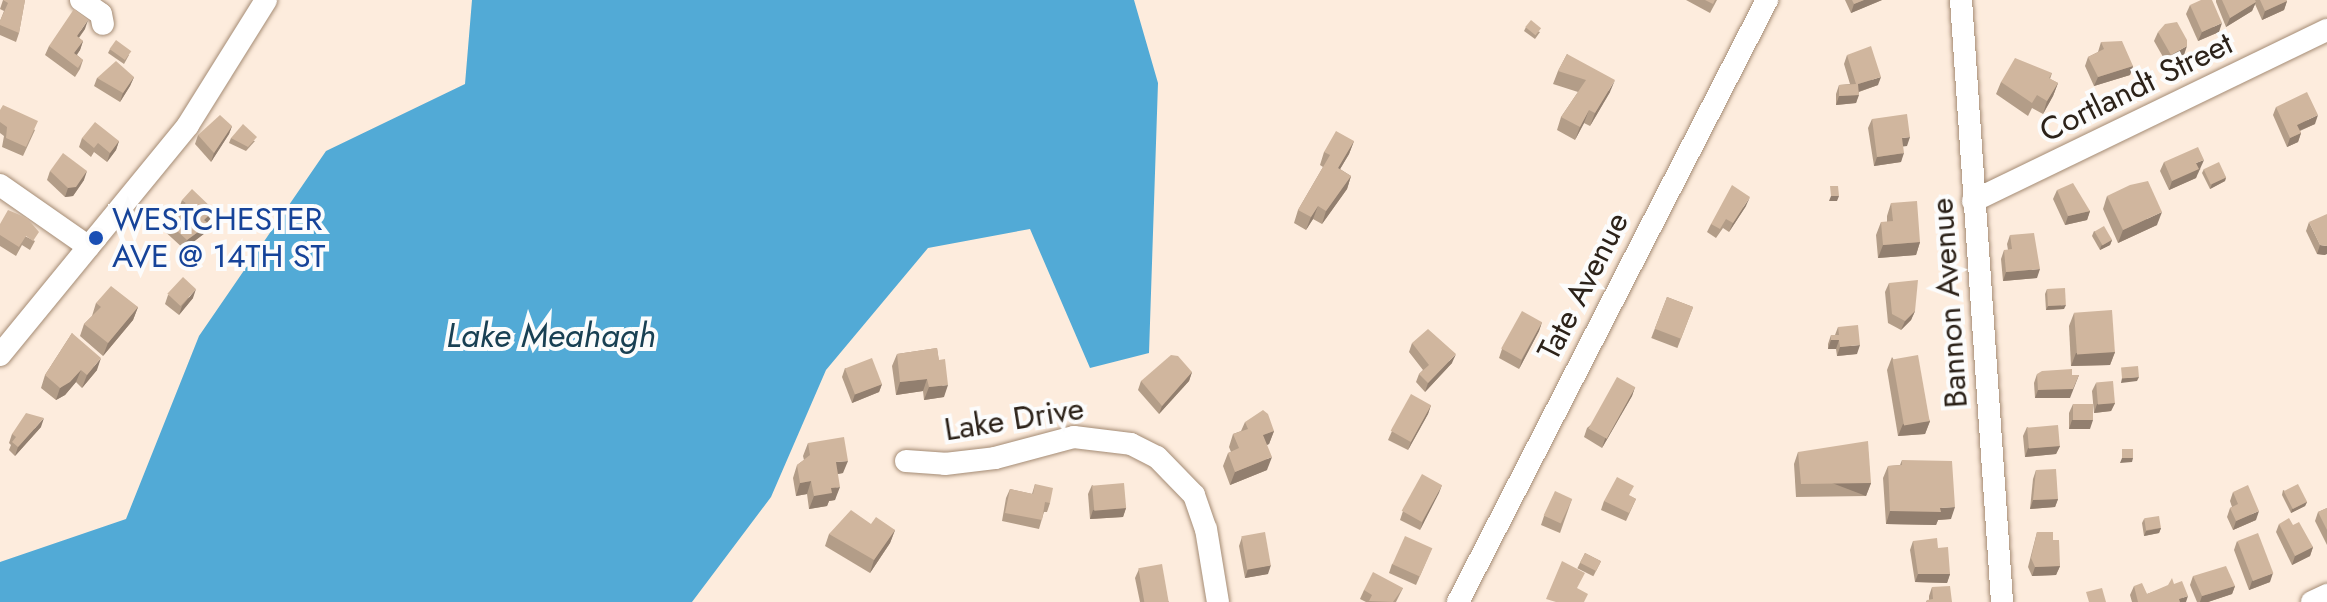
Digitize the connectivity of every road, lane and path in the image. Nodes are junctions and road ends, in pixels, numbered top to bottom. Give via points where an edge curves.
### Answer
1 (81, 0) edge
2 (266, 0) edge
3 (1767, 0) edge
4 (1961, 0) edge
5 (103, 24) dead end
6 (2327, 30) edge
7 (0, 185) edge
8 (1973, 201) junction
9 (89, 247) junction
10 (0, 355) edge
11 (906, 461) dead end
12 (2327, 595) edge
13 (1218, 602) edge
14 (1458, 602) edge
15 (2002, 602) edge
16 (2312, 602) edge

1 - 5 street via 101,14
2 - 9 street via 188,125
3 - 14 street, Tate Avenue
4 - 8 street, Bannon Avenue
6 - 8 street, Cortlandt Street
7 - 9 street
8 - 15 street, Bannon Avenue
9 - 10 street
11 - 13 street, Lake Drive via 945,464 995,458 1074,437 1131,444 1157,457 1194,495 1206,529
12 - 16 street

